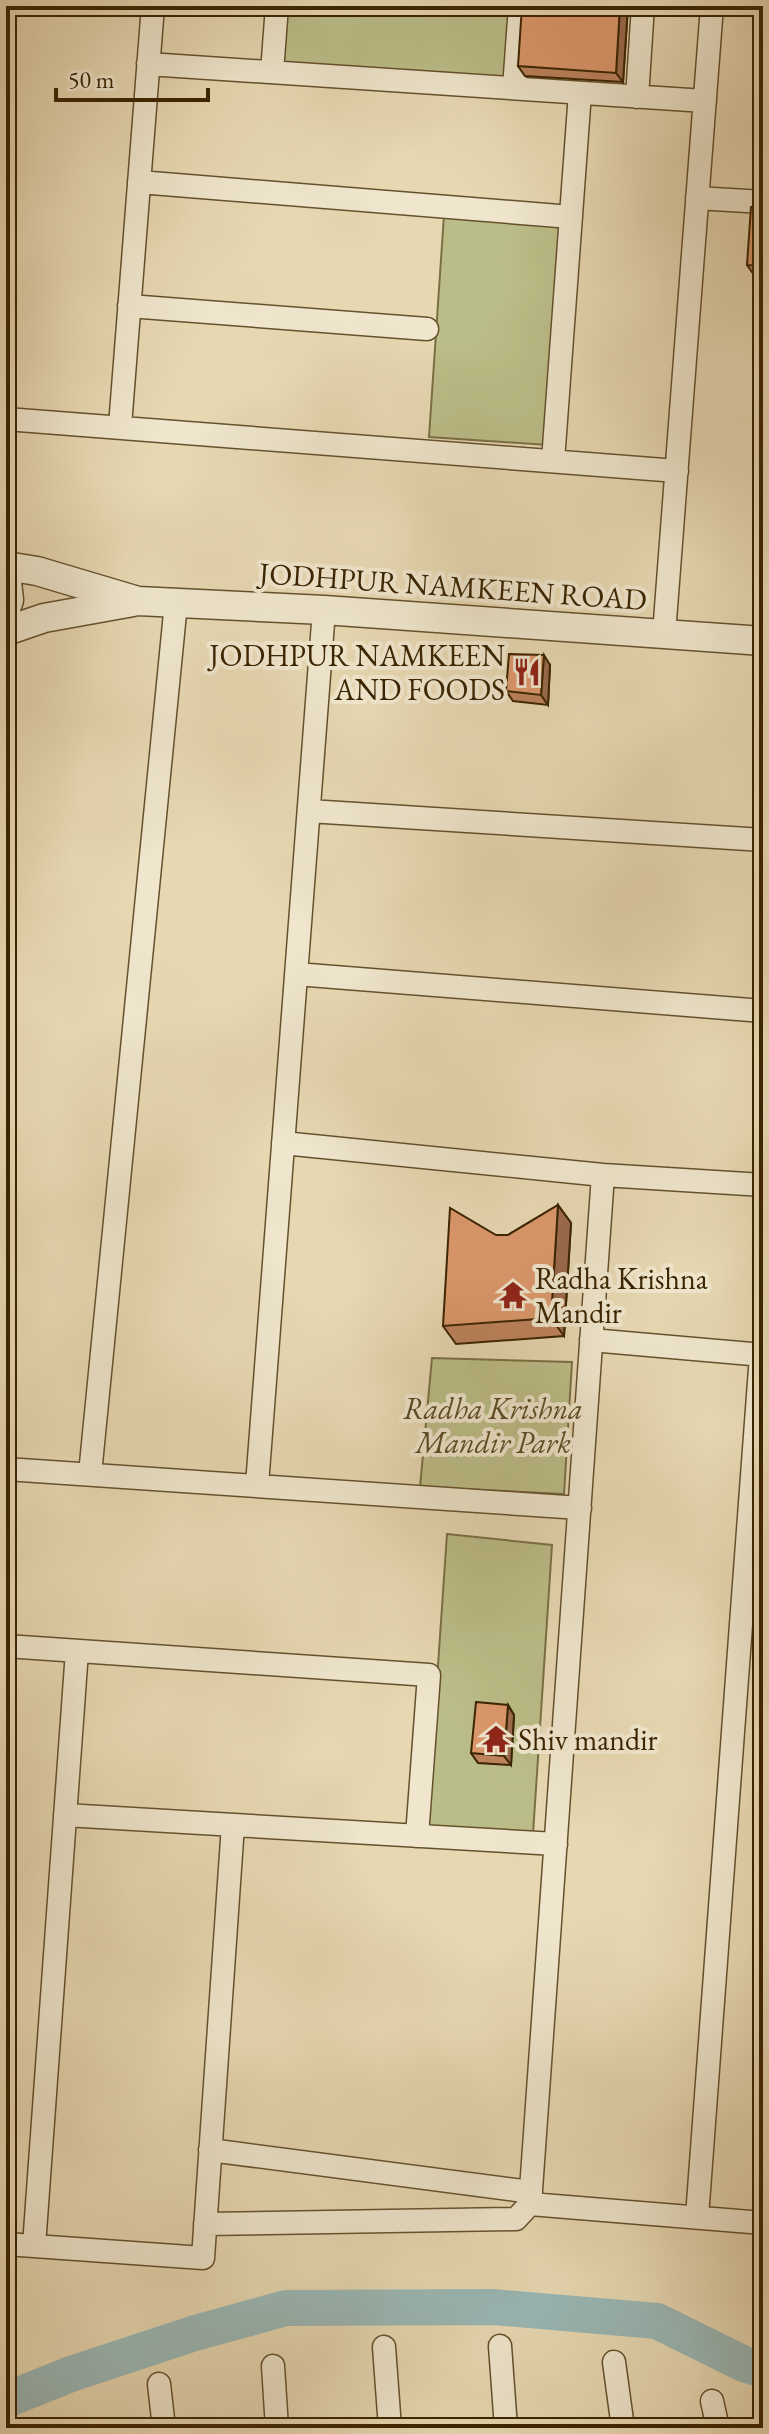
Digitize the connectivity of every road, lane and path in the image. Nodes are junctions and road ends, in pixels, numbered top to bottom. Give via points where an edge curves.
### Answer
1 (153, 6) edge
2 (277, 6) edge
3 (520, 6) edge
4 (643, 6) edge
5 (712, 6) edge
6 (148, 64) junction
7 (272, 72) junction
8 (514, 88) junction
9 (580, 93) junction
10 (637, 97) junction
11 (705, 101) junction
12 (139, 182) junction
13 (697, 198) junction
14 (763, 202) edge
15 (571, 217) junction
16 (129, 306) junction
17 (427, 329) dead end
18 (6, 419) edge
19 (120, 426) junction
20 (553, 461) junction
21 (677, 471) junction
22 (6, 566) edge
23 (6, 573) edge
24 (138, 601) junction
25 (176, 603) junction
26 (6, 608) edge
27 (324, 610) junction
28 (6, 631) edge
29 (664, 634) junction
30 (763, 641) edge
31 (309, 811) junction
32 (763, 840) edge
33 (296, 974) junction
34 (763, 1011) edge
35 (283, 1143) junction
36 (603, 1175) junction
37 (763, 1185) edge
38 (591, 1340) junction
39 (762, 1355) edge
40 (6, 1469) edge
41 (90, 1474) junction
42 (257, 1485) junction
43 (580, 1508) junction
44 (6, 1646) edge
45 (77, 1651) junction
46 (65, 1815) junction
47 (233, 1825) junction
48 (417, 1836) junction
49 (556, 1844) junction
50 (210, 2150) junction
51 (531, 2198) junction
52 (697, 2217) junction
53 (763, 2223) edge
54 (205, 2224) junction
55 (6, 2244) edge
56 (34, 2246) junction
57 (500, 2346) dead end
58 (384, 2347) dead end
59 (614, 2362) dead end
60 (273, 2366) dead end
61 (159, 2384) dead end
62 (712, 2401) dead end
63 (164, 2428) edge
64 (277, 2428) edge
65 (390, 2428) edge
66 (506, 2428) edge
67 (623, 2428) edge
68 (718, 2428) edge

1 - 6 street
2 - 7 street
3 - 8 street
4 - 10 street
5 - 11 street
6 - 7 street
6 - 12 street
7 - 8 street
8 - 9 street
9 - 10 street
9 - 15 street
10 - 11 street
11 - 13 street
12 - 15 street
12 - 16 street
13 - 14 street
13 - 21 street
15 - 20 street
16 - 17 street
16 - 19 street
18 - 19 street
19 - 20 street
20 - 21 street
21 - 29 street
22 - 24 street
23 - 26 street
24 - 25 street, JODHPUR NAMKEEN ROAD
24 - 28 street via 44,618
25 - 27 street, JODHPUR NAMKEEN ROAD
25 - 41 street
27 - 29 street, JODHPUR NAMKEEN ROAD
27 - 31 street
29 - 30 street, JODHPUR NAMKEEN ROAD
31 - 32 street
31 - 33 street
33 - 34 street
33 - 35 street
35 - 36 street
35 - 42 street
36 - 37 street
36 - 38 street
38 - 39 street
38 - 43 street
39 - 52 street
40 - 41 street
41 - 42 street
42 - 43 street
43 - 49 street
44 - 45 street
45 - 46 street
45 - 48 street via 429,1675
46 - 47 street
46 - 56 street
47 - 48 street
47 - 50 street
48 - 49 street
49 - 51 street
50 - 51 street
50 - 54 street
51 - 52 street
51 - 54 street via 516,2219
52 - 53 street
54 - 56 street via 203,2258
55 - 56 street
57 - 66 street
58 - 65 street
59 - 67 street
60 - 64 street
61 - 63 street
62 - 68 street

